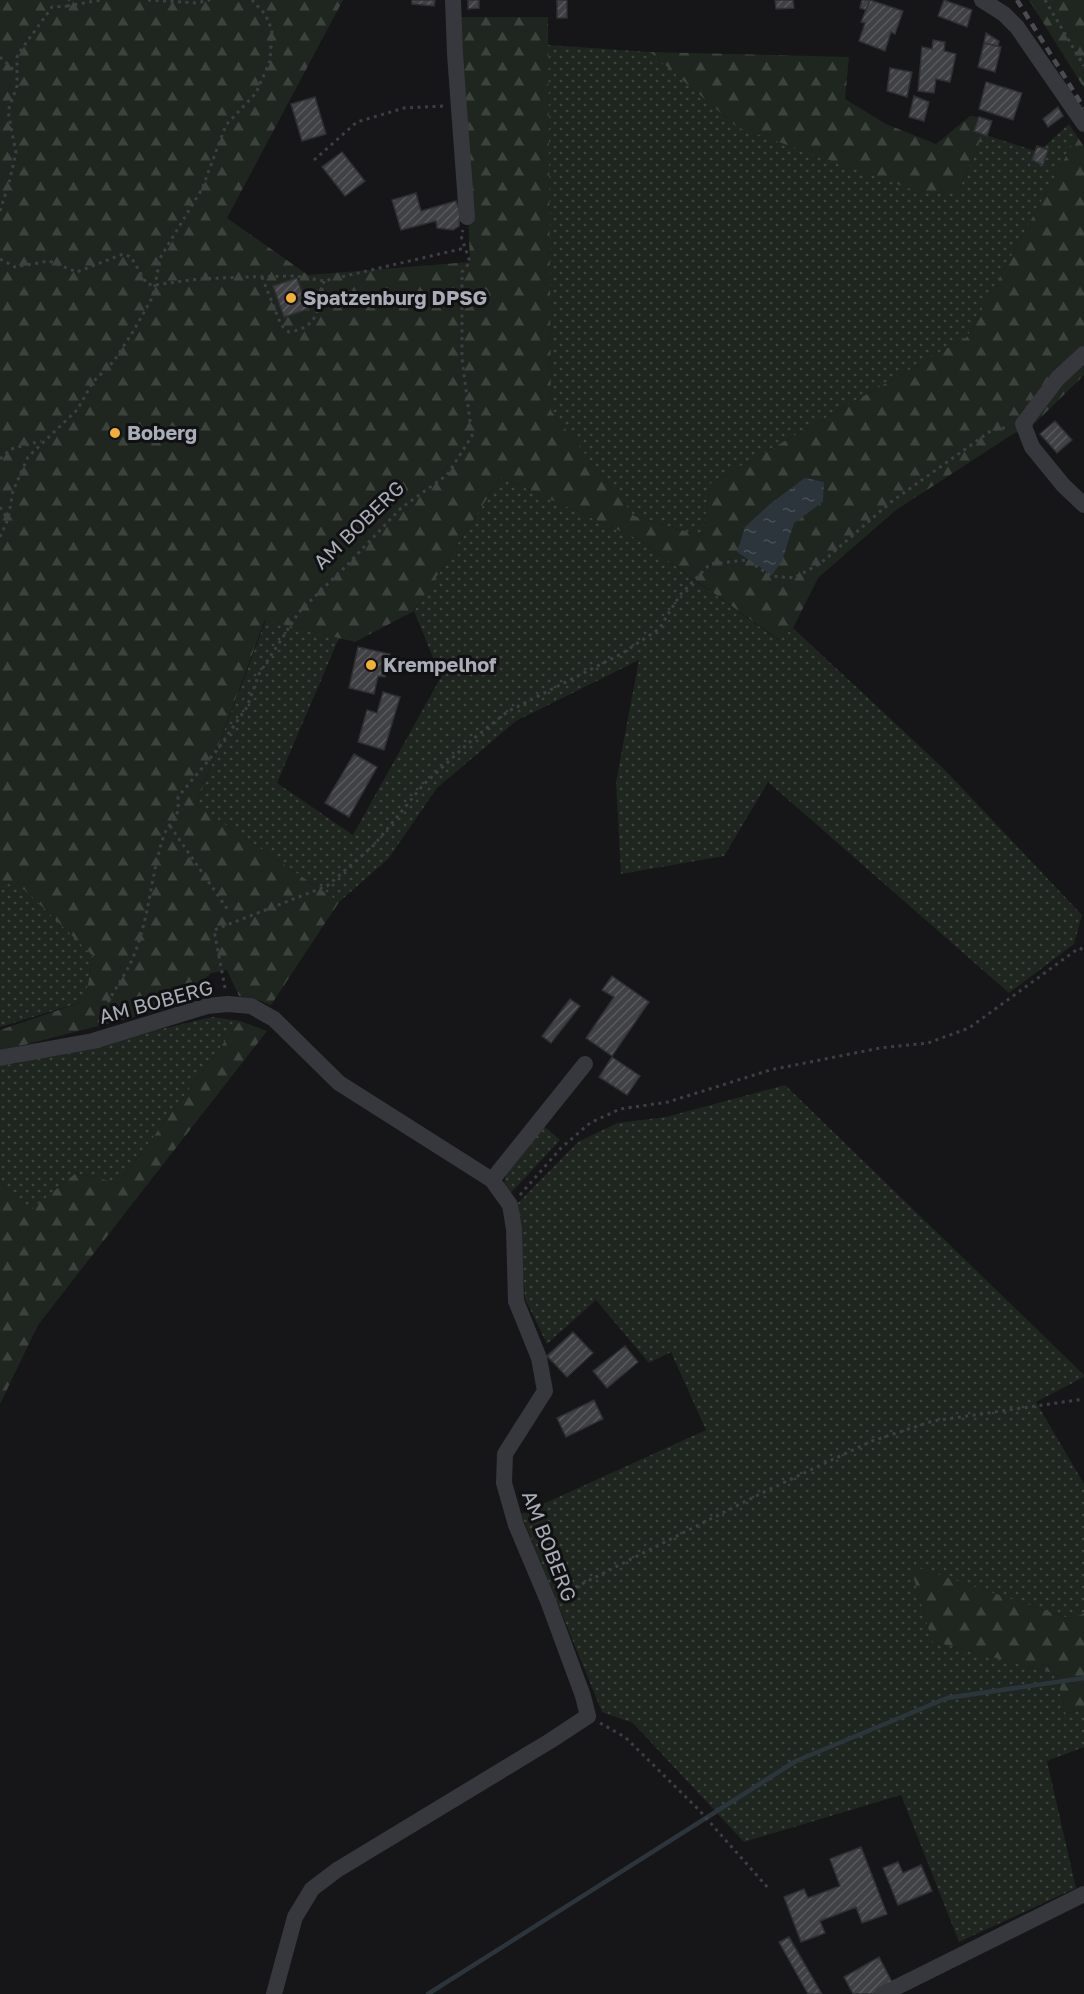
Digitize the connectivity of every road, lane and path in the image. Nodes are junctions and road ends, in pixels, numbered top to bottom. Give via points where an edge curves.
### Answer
1 (69, 0) edge
2 (100, 0) edge
3 (148, 0) edge
4 (210, 0) edge
5 (252, 0) edge
6 (453, 0) edge
7 (982, 0) edge
8 (1045, 0) edge
9 (67, 6) junction
10 (0, 57) edge
11 (1084, 66) edge
12 (16, 72) junction
13 (458, 105) junction
14 (1084, 124) edge
15 (314, 160) dead end
16 (0, 211) edge
17 (467, 217) joint
18 (465, 248) junction
19 (0, 259) edge
20 (262, 276) junction
21 (324, 281) junction
22 (155, 285) junction
23 (1084, 354) edge
24 (1023, 424) junction
25 (42, 441) junction
26 (0, 459) edge
27 (1084, 505) edge
28 (0, 507) edge
29 (8, 519) junction
30 (0, 537) edge
31 (170, 826) junction
32 (228, 910) dead end
33 (1084, 950) edge
34 (228, 1004) junction
35 (93, 1041) junction
36 (0, 1058) edge
37 (585, 1064) dead end
38 (492, 1180) junction
39 (510, 1205) junction
40 (1084, 1399) edge
41 (548, 1601) junction
42 (588, 1716) junction
43 (768, 1888) dead end
44 (1084, 1894) edge
45 (274, 1994) edge
46 (883, 1994) edge

1 - 9 path
2 - 9 path
3 - 4 path
5 - 22 path via 265,14 272,30 270,61 256,93 226,126 202,189 160,258
6 - 13 street
7 - 14 street via 1017,27
8 - 11 path
9 - 12 path via 52,7 17,57
10 - 12 path
12 - 16 path via 17,86 8,111 16,153
13 - 15 path via 404,108 357,122
13 - 17 street
17 - 18 path, AM BOBERG via 460,236
18 - 21 path
18 - 31 path, AM BOBERG via 470,262 462,272 462,359 472,436 447,475 402,508 299,612 259,674 247,707 178,797 179,813
19 - 22 path via 15,267 49,261 77,272 123,254 131,257 147,284
20 - 21 path
20 - 21 path via 280,325 289,332 312,323
20 - 22 path
22 - 25 path via 153,296 114,361 93,382 77,410
23 - 24 street via 1058,378
24 - 27 street via 1032,447
24 - 34 path via 992,430 891,502 821,563 794,578 771,576 747,560 710,564 680,595 659,629 621,654 507,712 424,784 374,845 327,886 214,930
25 - 26 path via 11,448
25 - 29 path via 20,474
28 - 29 path
29 - 30 path
31 - 32 path
31 - 35 path, AM BOBERG via 164,836 145,922 131,962 104,1007
33 - 39 path via 1079,948 969,1028 928,1043 880,1048 770,1070 668,1102 620,1109 590,1123 561,1148
34 - 35 street, AM BOBERG via 207,1006
34 - 38 street, AM BOBERG via 251,1006 274,1019 339,1083
35 - 36 street, AM BOBERG
37 - 38 street
38 - 39 street, AM BOBERG
39 - 41 street, AM BOBERG via 516,1301 539,1358 545,1391 505,1454 504,1483 516,1525
40 - 41 path via 933,1421 872,1441
41 - 42 street, AM BOBERG
42 - 43 path via 625,1737 699,1810
42 - 45 street via 312,1889 295,1917
44 - 46 street

